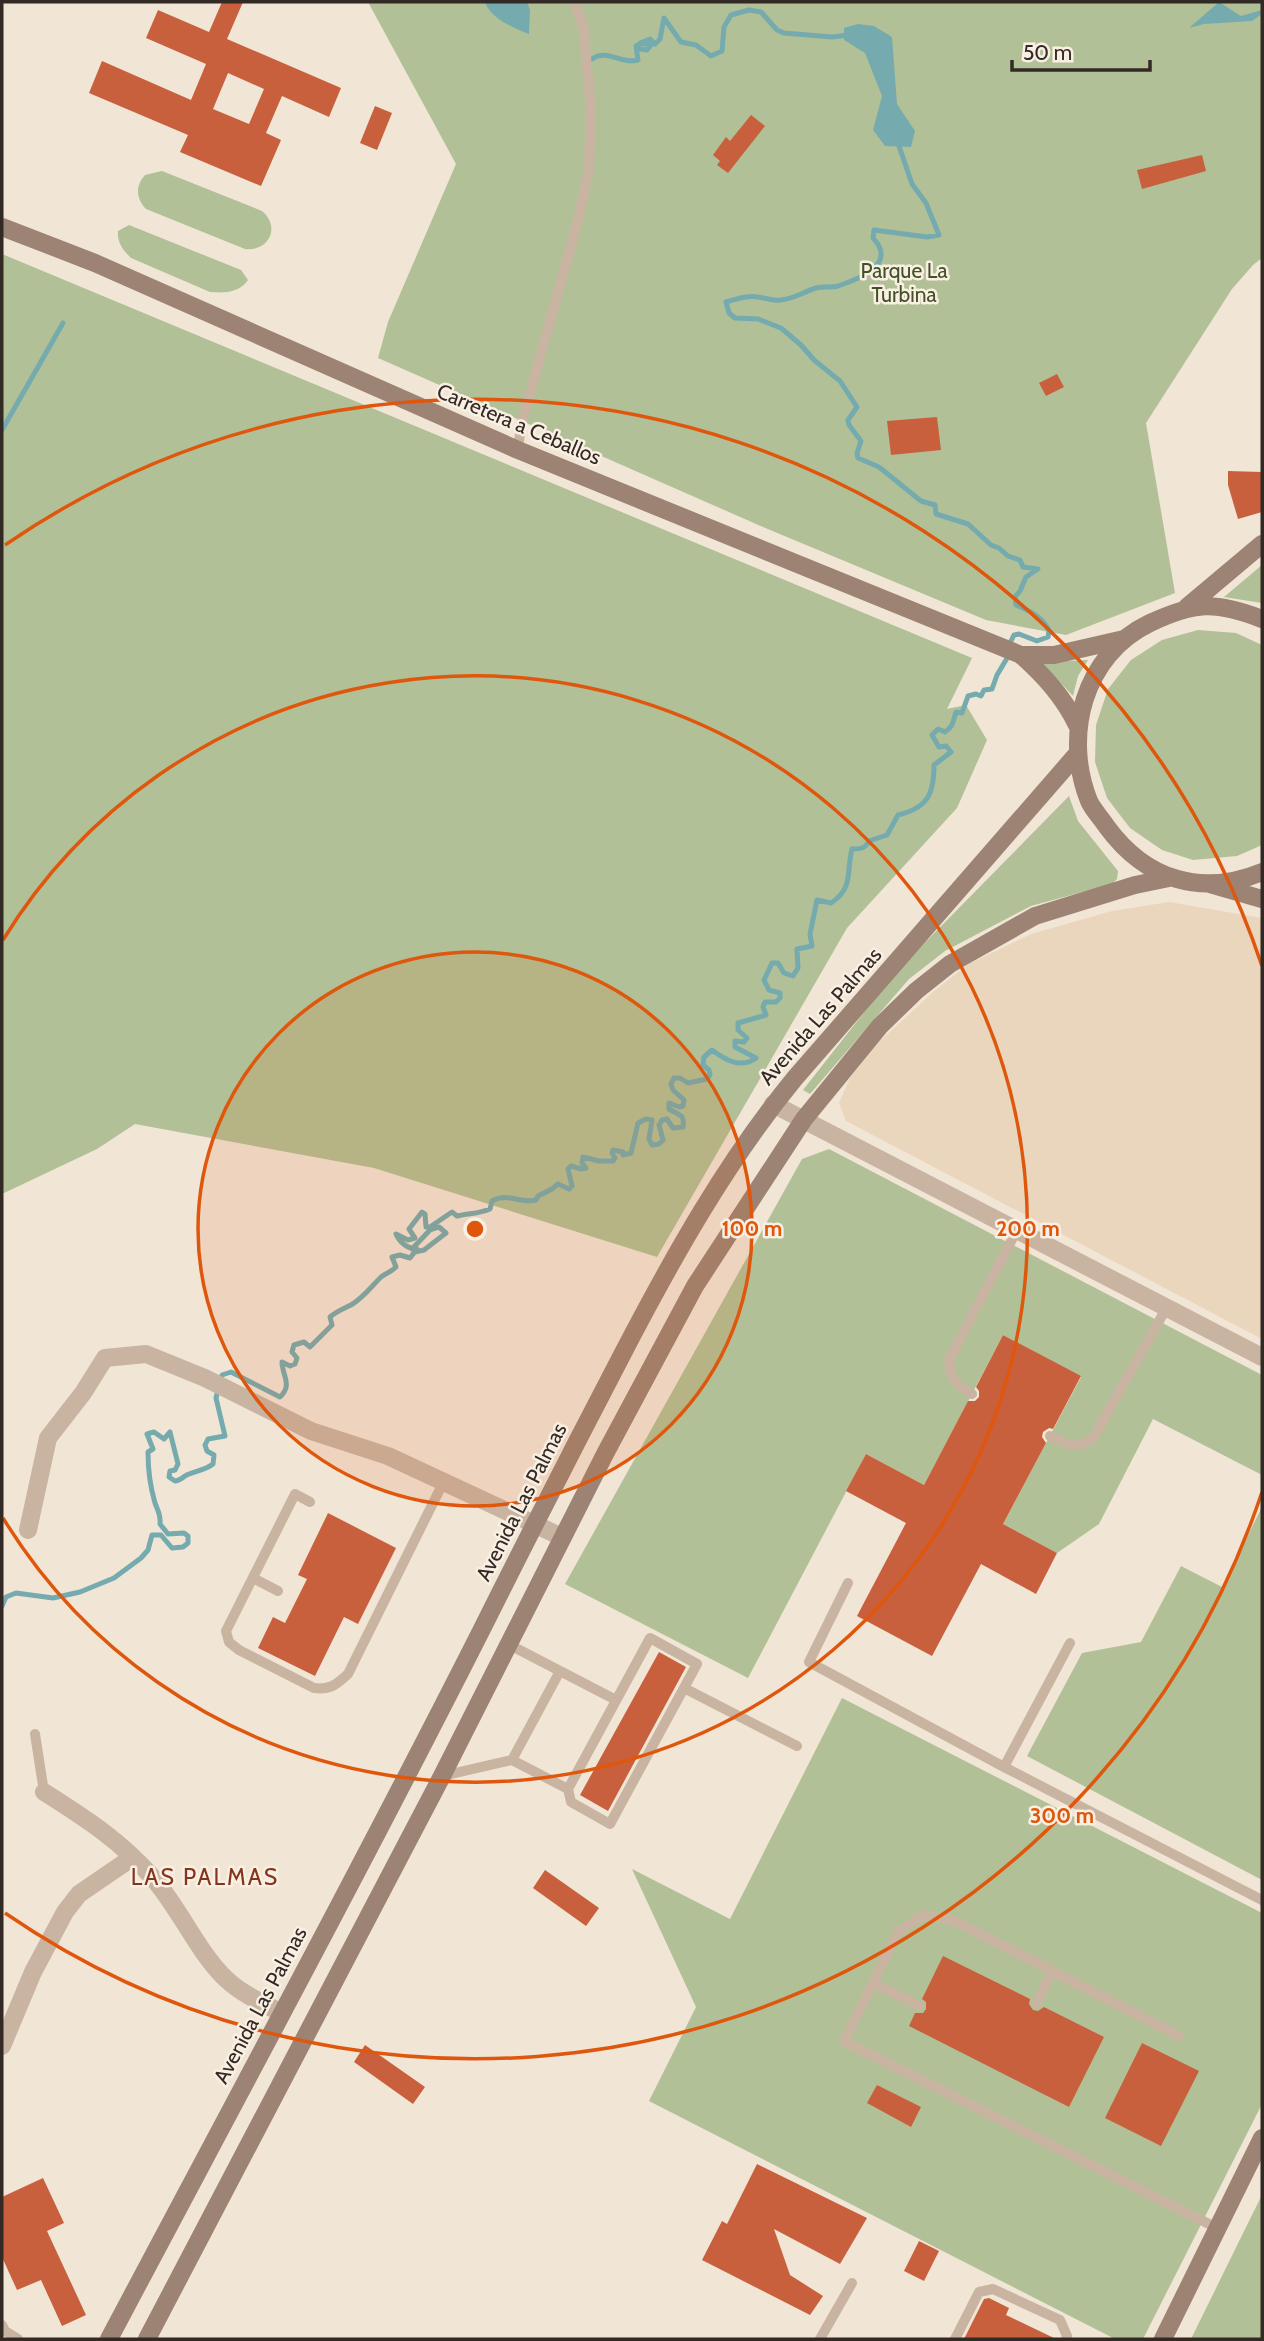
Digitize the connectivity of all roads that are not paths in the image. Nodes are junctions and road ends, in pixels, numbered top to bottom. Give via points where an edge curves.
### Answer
1 (575, 2) edge
2 (2, 227) edge
3 (518, 450) junction
4 (1262, 544) edge
5 (1187, 607) junction
6 (1262, 619) edge
7 (1126, 638) junction
8 (1021, 655) junction
9 (1077, 724) junction
10 (1076, 754) junction
11 (1262, 872) edge
12 (1169, 878) junction
13 (1210, 884) junction
14 (1262, 899) edge
15 (774, 1104) junction
16 (804, 1119) junction
17 (1017, 1230) junction
18 (1167, 1307) junction
19 (1262, 1357) edge
20 (972, 1394) dead end
21 (1050, 1436) dead end
22 (444, 1481) junction
23 (310, 1502) dead end
24 (534, 1522) junction
25 (28, 1530) dead end
26 (562, 1537) junction
27 (253, 1578) junction
28 (848, 1583) dead end
29 (278, 1591) dead end
30 (1070, 1643) dead end
31 (508, 1644) junction
32 (560, 1671) junction
33 (684, 1688) junction
34 (616, 1700) junction
35 (35, 1734) dead end
36 (797, 1746) dead end
37 (512, 1760) junction
38 (1004, 1767) junction
39 (442, 1776) junction
40 (568, 1789) junction
41 (44, 1792) joint
42 (375, 1836) junction
43 (403, 1850) junction
44 (133, 1857) junction
45 (1262, 1900) edge
46 (1052, 1970) junction
47 (873, 1983) junction
48 (1037, 2003) dead end
49 (919, 2006) dead end
50 (282, 2013) junction
51 (1179, 2036) dead end
52 (2, 2046) edge
53 (1262, 2138) edge
54 (1217, 2228) junction
55 (164, 2236) junction
56 (193, 2251) junction
57 (852, 2283) dead end
58 (3, 2331) edge
59 (18, 2339) edge
60 (109, 2339) edge
61 (147, 2339) edge
62 (820, 2339) edge
63 (955, 2339) edge
64 (1066, 2339) edge
65 (1163, 2339) edge

1 - 3 lane via 583,26 591,109 589,169
2 - 3 street, Carretera a Ceballos via 95,263
3 - 8 street, Carretera a Ceballos
4 - 5 street
5 - 6 street via 1214,606
5 - 7 street
7 - 8 street, Carretera a Ceballos via 1054,655
7 - 9 street via 1100,667 1085,694
8 - 9 street, Carretera a Ceballos via 1047,679
9 - 10 street
10 - 12 street via 1090,803 1119,844
10 - 15 street, Avenida Las Palmas
11 - 13 street
12 - 13 street
12 - 16 street via 1035,916 950,964 880,1026
13 - 14 street
15 - 16 street
15 - 24 street, Avenida Las Palmas via 666,1271
16 - 17 street
16 - 26 street via 695,1286
17 - 18 street
17 - 20 lane via 950,1358 952,1378
18 - 19 street
18 - 21 lane via 1093,1438 1082,1446
22 - 24 street
22 - 25 street via 388,1456 311,1431 146,1354 105,1358 48,1438
22 - 27 lane via 348,1674 335,1686 314,1688 229,1642 226,1631
23 - 27 lane via 295,1494
24 - 26 street
24 - 42 street, Avenida Las Palmas
26 - 31 street
27 - 29 lane
28 - 38 lane via 809,1662
30 - 38 lane
31 - 32 lane
31 - 39 street
32 - 34 lane
32 - 37 lane
33 - 34 lane via 697,1664 650,1638
33 - 36 lane
33 - 40 lane via 610,1824 571,1802
34 - 40 lane
35 - 41 lane
37 - 39 lane
37 - 40 lane
38 - 45 lane
39 - 43 street
41 - 44 street via 106,1831
42 - 43 street
42 - 50 street, Avenida Las Palmas
43 - 56 street
44 - 50 street via 162,1889 226,1979
44 - 52 street via 79,1894 65,1912
46 - 47 lane via 953,1920 923,1914 898,1932
46 - 48 lane
46 - 51 lane
47 - 49 lane
47 - 54 lane via 844,2041
50 - 55 street, Avenida Las Palmas
53 - 54 street
54 - 65 street
55 - 56 street
55 - 60 street, Avenida Las Palmas
56 - 61 street
57 - 62 lane
58 - 59 lane
63 - 64 lane via 979,2292 993,2289 1060,2320

